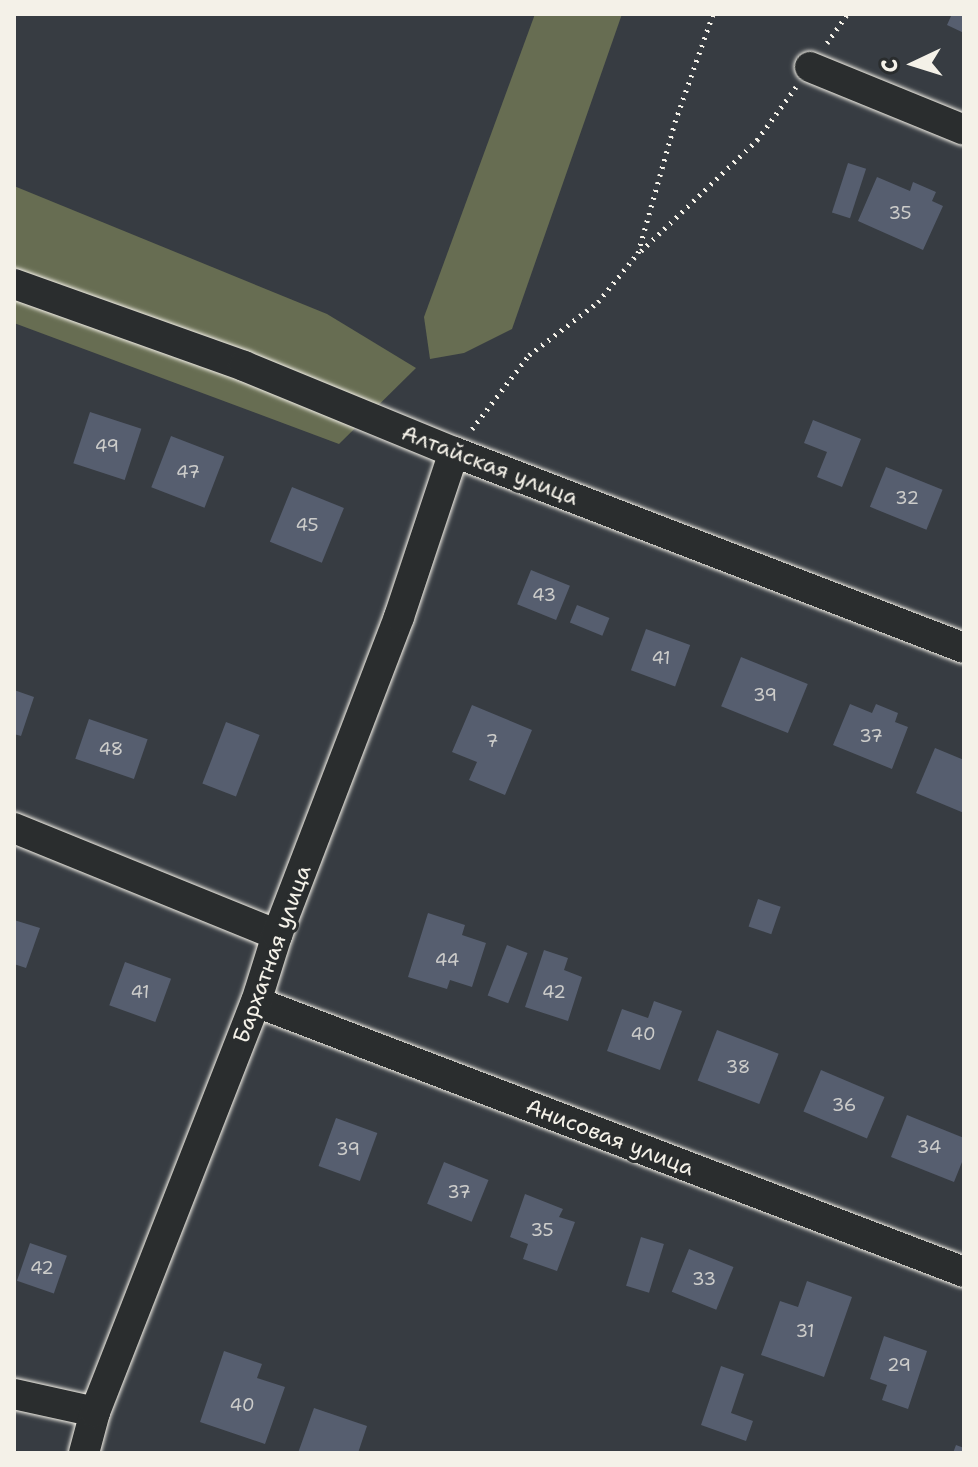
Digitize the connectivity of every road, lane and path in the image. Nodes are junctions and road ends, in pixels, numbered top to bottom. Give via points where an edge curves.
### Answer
1 (713, 14) edge
2 (847, 14) edge
3 (810, 67) junction
4 (964, 130) edge
5 (638, 253) junction
6 (14, 284) edge
7 (454, 452) junction
8 (964, 648) edge
9 (14, 828) edge
10 (277, 935) junction
11 (256, 1002) junction
12 (964, 1272) edge
13 (14, 1394) edge
14 (95, 1412) junction
15 (84, 1453) edge

1 - 5 path
2 - 3 path
3 - 4 street
3 - 5 path via 757,140
5 - 7 path via 598,302 529,355
6 - 7 street, Алтайская улица via 244,366
7 - 8 street, Алтайская улица
7 - 10 street, Бархатная улица via 399,617
9 - 10 street
10 - 11 street, Бархатная улица
11 - 12 street, Анисовая улица
11 - 14 street, Бархатная улица
13 - 14 street
14 - 15 street, Бархатная улица

